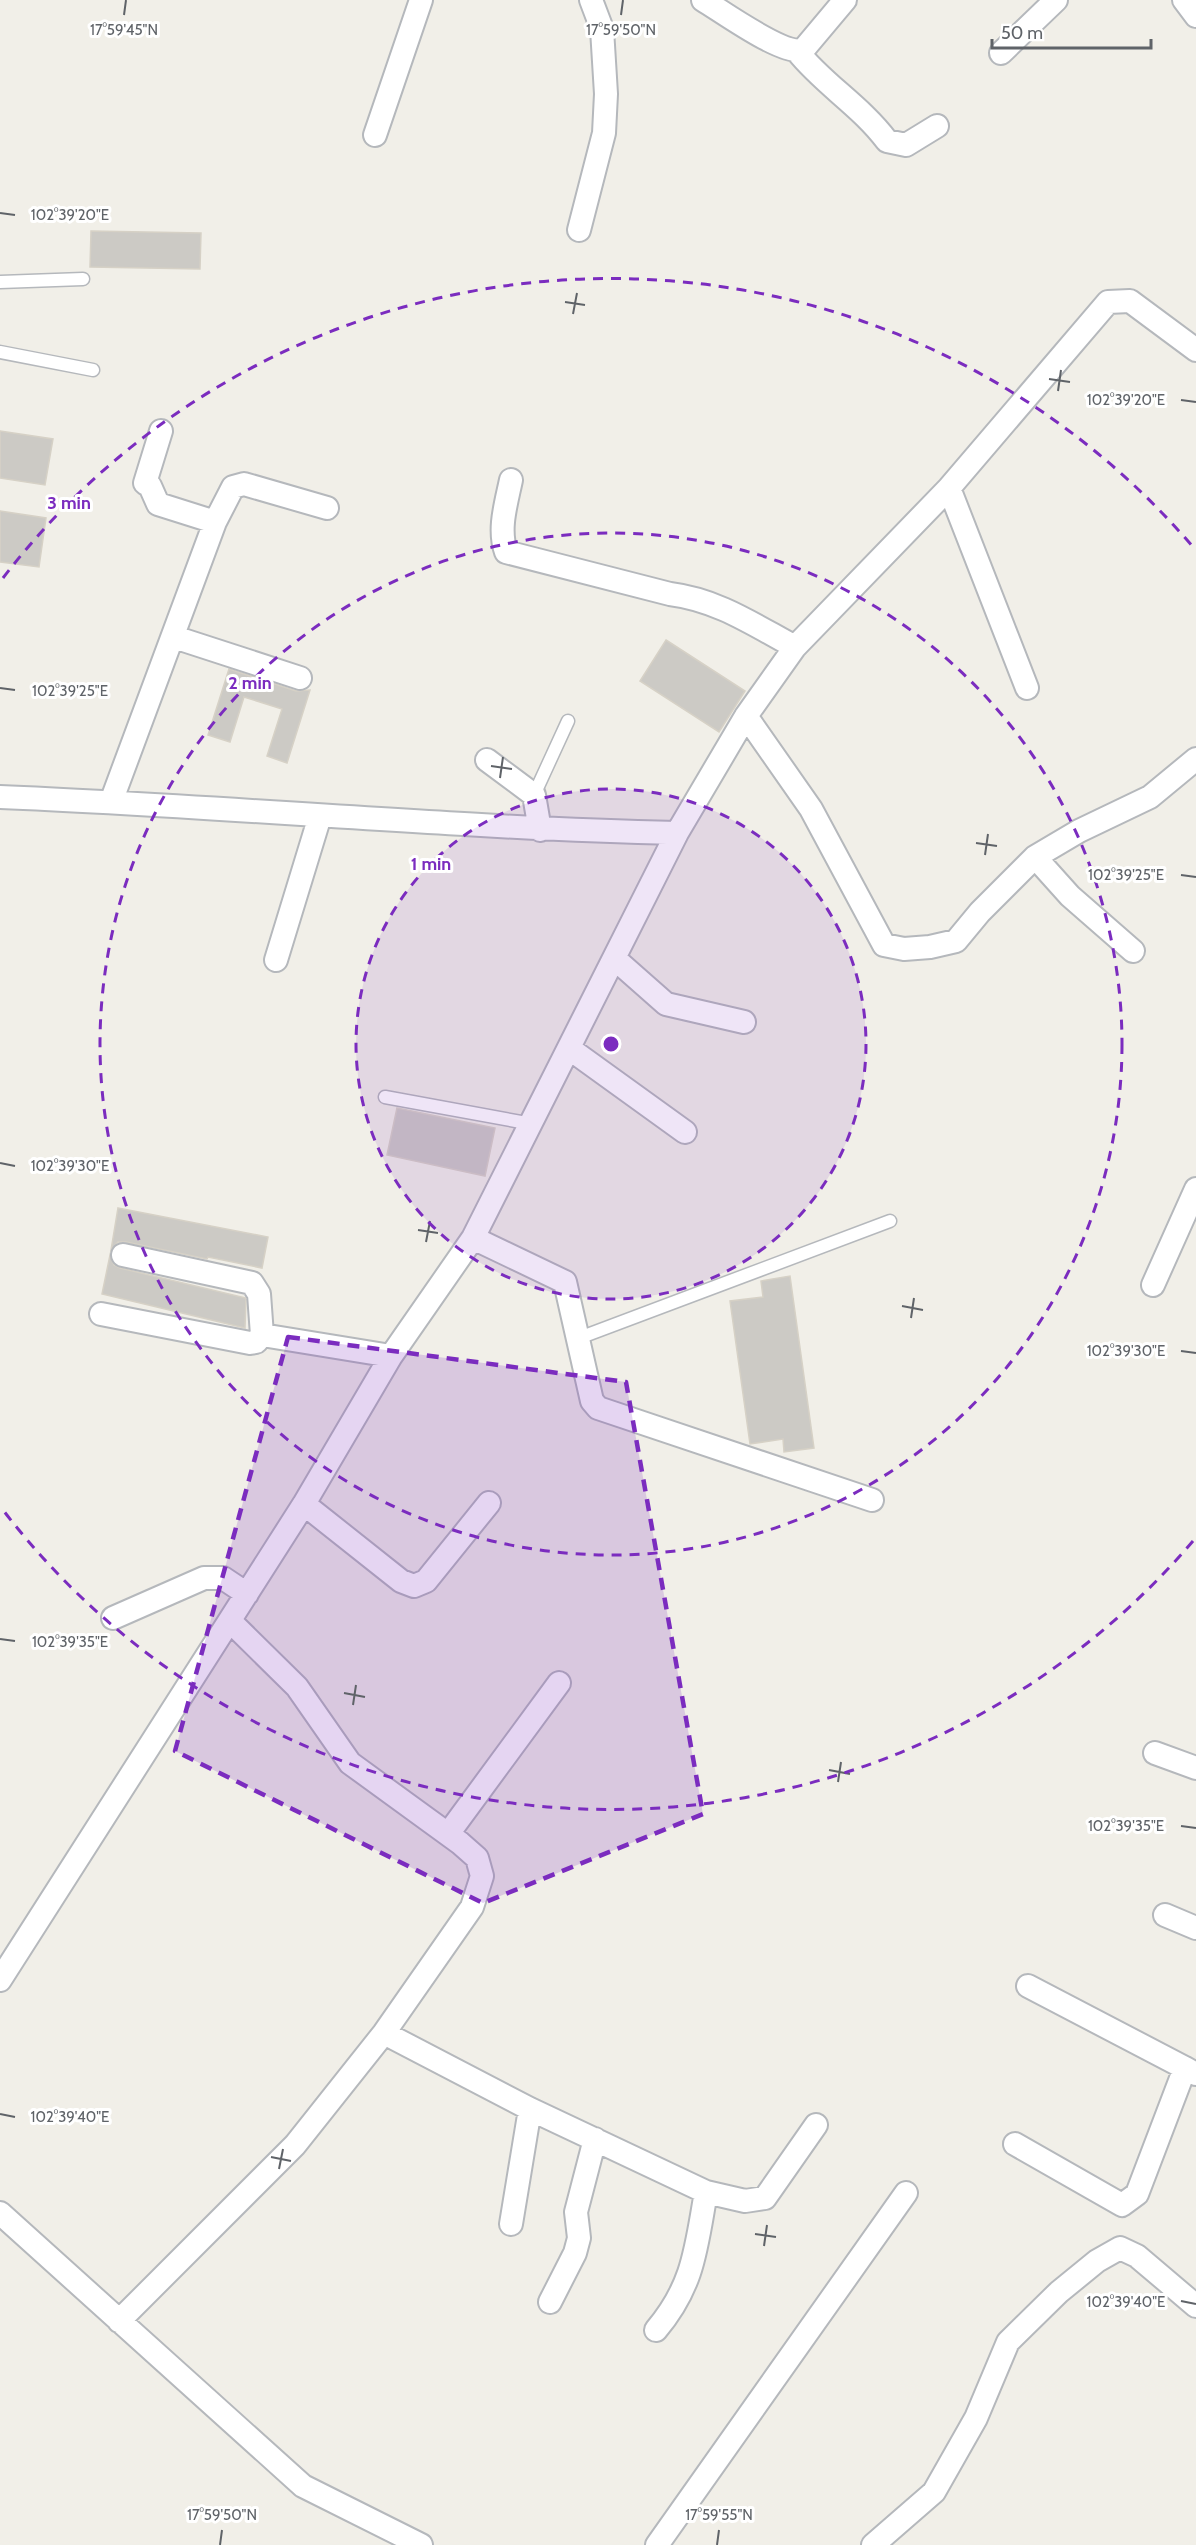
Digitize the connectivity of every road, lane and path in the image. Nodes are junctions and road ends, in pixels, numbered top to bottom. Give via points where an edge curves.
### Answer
1 (421, 0) edge
2 (591, 0) edge
3 (702, 0) edge
4 (845, 0) edge
5 (1056, 0) edge
6 (1184, 0) edge
7 (1196, 16) edge
8 (797, 51) junction
9 (1001, 53) dead end
10 (937, 126) dead end
11 (375, 135) dead end
12 (579, 230) dead end
13 (83, 279) dead end
14 (0, 282) edge
15 (1196, 350) edge
16 (0, 352) edge
17 (93, 370) dead end
18 (161, 431) dead end
19 (512, 480) dead end
20 (949, 488) junction
21 (327, 508) dead end
22 (215, 522) junction
23 (174, 637) junction
24 (795, 647) junction
25 (300, 678) dead end
26 (1027, 688) dead end
27 (746, 716) junction
28 (568, 721) dead end
29 (1196, 759) edge
30 (487, 760) dead end
31 (534, 795) junction
32 (0, 797) edge
33 (111, 802) junction
34 (320, 816) junction
35 (540, 830) junction
36 (677, 833) junction
37 (1035, 856) junction
38 (1133, 951) dead end
39 (615, 959) junction
40 (276, 960) dead end
41 (744, 1022) dead end
42 (570, 1049) junction
43 (385, 1097) dead end
44 (532, 1124) junction
45 (685, 1132) dead end
46 (1196, 1189) edge
47 (890, 1221) dead end
48 (473, 1238) junction
49 (123, 1255) dead end
50 (1153, 1285) dead end
51 (101, 1314) dead end
52 (262, 1335) junction
53 (579, 1338) junction
54 (391, 1356) junction
55 (872, 1500) dead end
56 (489, 1503) dead end
57 (304, 1504) junction
58 (247, 1594) junction
59 (113, 1618) dead end
60 (230, 1620) junction
61 (559, 1683) dead end
62 (1155, 1753) dead end
63 (1196, 1768) edge
64 (448, 1834) junction
65 (1165, 1915) dead end
66 (1196, 1928) edge
67 (0, 1980) edge
68 (1028, 1986) dead end
69 (384, 2033) junction
70 (1191, 2071) edge
71 (530, 2109) junction
72 (816, 2125) dead end
73 (595, 2139) junction
74 (1015, 2144) dead end
75 (706, 2192) junction
76 (906, 2193) dead end
77 (0, 2213) edge
78 (511, 2224) dead end
79 (550, 2302) dead end
80 (1196, 2306) edge
81 (120, 2320) junction
82 (656, 2330) dead end
83 (421, 2545) edge
84 (657, 2545) edge
85 (873, 2545) edge

1 - 11 street
2 - 12 street via 602,29 604,133
3 - 8 street
4 - 8 street via 803,50
5 - 9 street
6 - 7 street
8 - 10 street via 871,119 887,141 906,145
13 - 14 lane
15 - 20 street via 1130,301 1108,302
16 - 17 lane
18 - 22 street via 145,483 158,504
19 - 24 street via 503,521 506,552 670,594 697,597
20 - 24 street
20 - 26 street
21 - 22 street via 238,484
22 - 23 street
23 - 25 street
23 - 33 street
24 - 27 street
27 - 36 street
27 - 37 street via 811,809 884,945 904,949 956,941
28 - 31 lane
29 - 37 street via 1150,797
30 - 31 street
31 - 35 street
32 - 33 street
33 - 34 street
34 - 35 street
34 - 40 street
35 - 36 street
36 - 39 street
37 - 38 street via 1070,896
39 - 41 street via 666,1004
39 - 42 street
42 - 44 street
42 - 45 street
43 - 44 lane
44 - 48 street
46 - 50 street
47 - 53 lane
48 - 53 street via 565,1282
48 - 54 street
49 - 52 street via 252,1283 259,1294
51 - 52 street via 250,1343
52 - 54 street
53 - 55 street via 592,1401 598,1408
54 - 57 street
56 - 57 street via 426,1581 414,1586 401,1581
57 - 58 street
58 - 59 street via 223,1578 204,1578
58 - 60 street
60 - 64 street via 297,1687 350,1763
60 - 67 street
61 - 64 street
62 - 63 street
64 - 69 street via 477,1858 482,1876 472,1907
65 - 66 street
68 - 70 street
69 - 71 street
69 - 81 street via 295,2145
70 - 74 street via 1137,2194 1122,2205
71 - 73 street
71 - 78 street
72 - 75 street via 765,2198 745,2201
73 - 75 street
73 - 79 street via 576,2212 579,2238 575,2253
75 - 82 street via 692,2271 674,2308
76 - 84 street
77 - 81 street
80 - 85 street via 1137,2256 1120,2248 1097,2261 1008,2342 976,2418 934,2492
81 - 83 street via 303,2487

